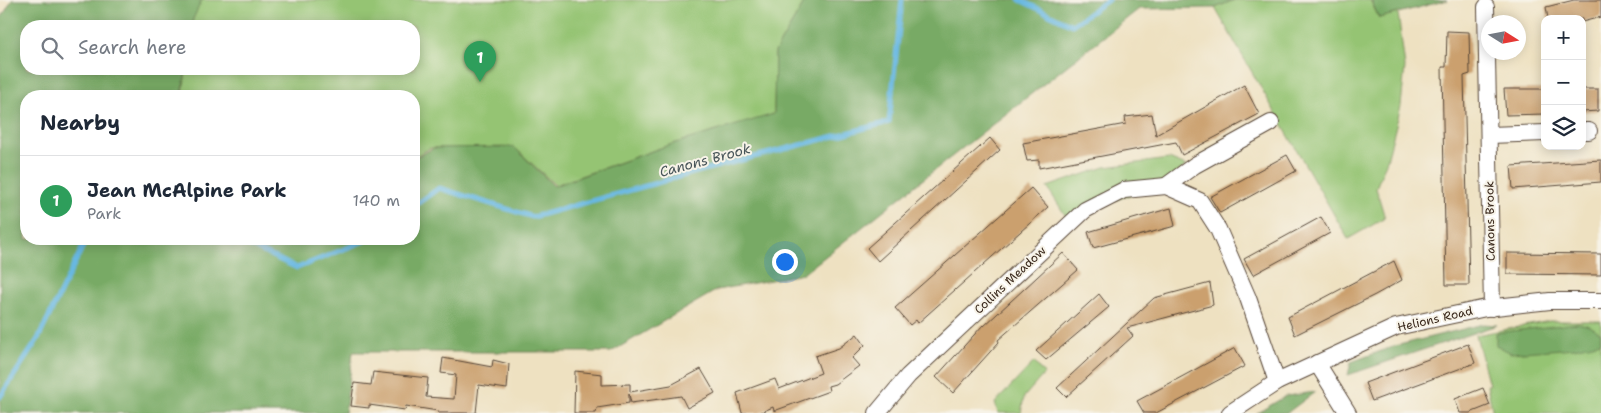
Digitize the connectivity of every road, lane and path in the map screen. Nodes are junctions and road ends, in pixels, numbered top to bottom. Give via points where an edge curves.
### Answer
1 (1486, 7) dead end
2 (1271, 123) dead end
3 (1541, 133) edge
4 (1489, 135) junction
5 (1166, 186) junction
6 (1601, 301) edge
7 (1492, 308) junction
8 (1317, 363) junction
9 (1277, 382) junction
10 (877, 413) edge
11 (1230, 413) edge
12 (1348, 413) edge

1 - 4 street, Canons Brook
2 - 5 street, Collins Meadow
3 - 4 street
4 - 7 street, Canons Brook
5 - 9 street, Collins Meadow via 1200,201 1218,229 1248,298
5 - 10 street, Collins Meadow via 1124,190 1085,210 908,376
6 - 7 street, Helions Road via 1550,301
7 - 8 street, Helions Road via 1396,327
8 - 9 street, Helions Road
8 - 12 street
9 - 11 street, Helions Road

